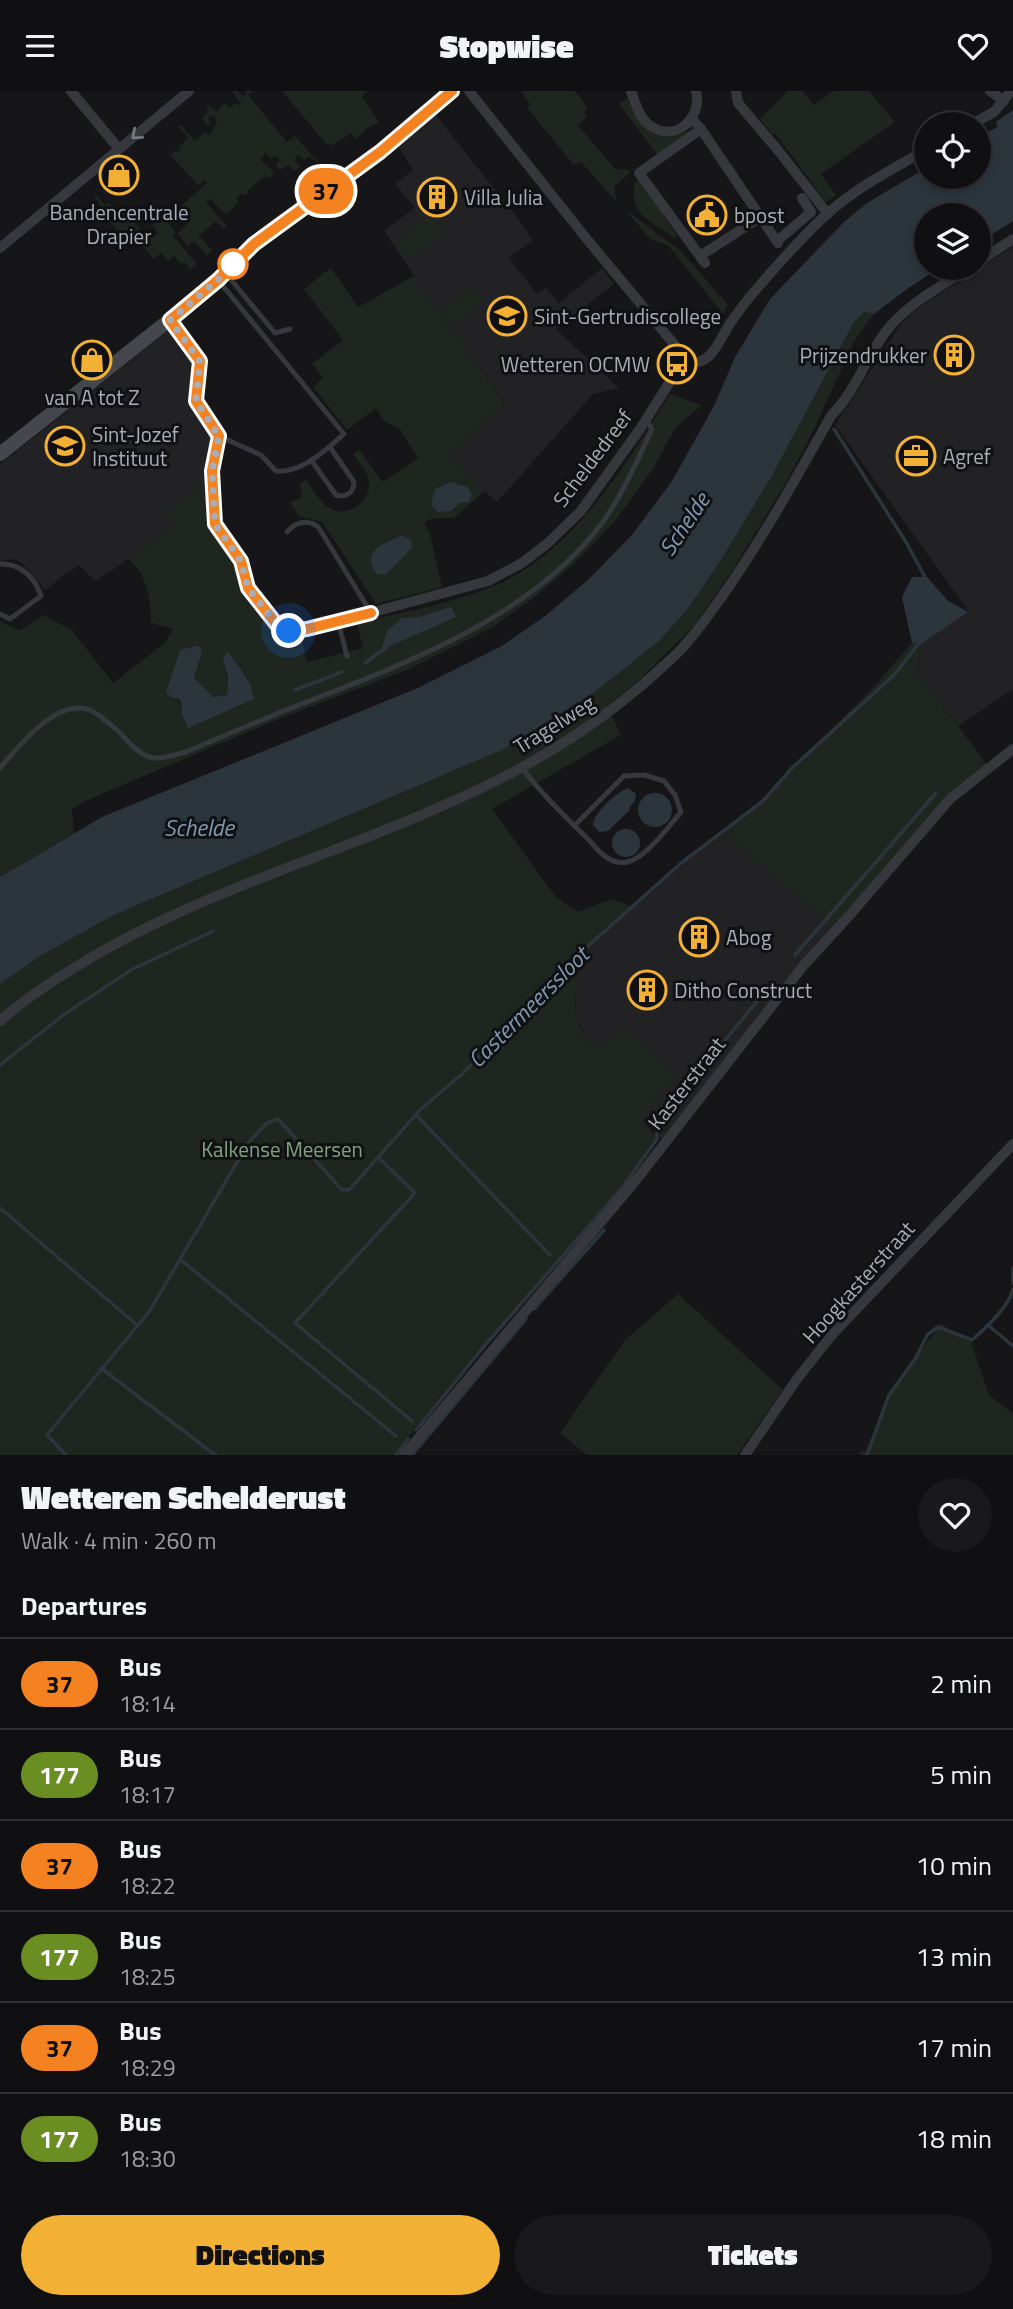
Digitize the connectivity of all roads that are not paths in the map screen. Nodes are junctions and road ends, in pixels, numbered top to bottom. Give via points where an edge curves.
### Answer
1 (71, 91) edge
2 (189, 91) edge
3 (452, 91) edge
4 (469, 91) edge
5 (631, 91) edge
6 (696, 91) edge
7 (736, 91) edge
8 (990, 91) edge
9 (1011, 91) edge
10 (1004, 101) junction
11 (991, 114) edge
12 (692, 120) junction
13 (701, 129) junction
14 (118, 149) junction
15 (914, 157) edge
16 (802, 198) dead end
17 (828, 214) junction
18 (762, 216) junction
19 (678, 222) dead end
20 (782, 239) junction
21 (1013, 239) edge
22 (796, 246) junction
23 (0, 248) edge
24 (991, 253) edge
25 (702, 258) junction
26 (221, 276) junction
27 (951, 280) edge
28 (170, 320) junction
29 (290, 329) dead end
30 (688, 361) junction
31 (646, 420) junction
32 (219, 436) junction
33 (330, 447) junction
34 (0, 454) edge
35 (311, 460) junction
36 (288, 532) dead end
37 (0, 564) edge
38 (371, 613) junction
39 (0, 614) edge
40 (338, 621) junction
41 (347, 656) dead end
42 (1013, 750) edge
43 (521, 767) junction
44 (0, 768) edge
45 (574, 825) junction
46 (0, 1021) edge
47 (1013, 1144) edge
48 (404, 1455) edge
49 (745, 1455) edge

1 - 14 street
2 -> 14 street
3 - 26 street via 380,152 254,244
4 - 30 street
5 - 12 street via 644,120 656,129 680,129
6 - 12 street via 698,105
7 - 17 street via 737,103
8 - 10 street
9 - 10 street
10 - 11 street
12 - 13 street
13 - 18 street via 736,170
13 - 25 street via 639,173
14 - 23 street
15 - 17 street
16 - 20 street via 811,212
17 - 22 street
18 - 20 street
18 - 25 street
19 - 25 street
20 - 22 lane
21 - 24 street
22 - 30 street via 753,293 711,355 701,362
26 - 28 street
26 - 29 lane via 275,333
26 - 33 lane via 344,434
27 - 43 street, Tragelweg via 916,303 884,334 746,563 697,631 618,706
28 - 32 street via 200,361 196,401
28 - 34 street
30 - 31 street, Scheldedreef
31 - 38 street, Scheldedreef via 581,511 548,543 488,581
31 - 44 lane via 652,429 618,499 587,541 509,607 439,648 167,757 137,751 92,711 76,707 48,718
32 - 35 lane via 261,455 276,471
32 - 40 street, Scheldedreef via 212,471 215,524 241,561 248,588 278,626 289,631
33 - 35 lane
33 - 35 lane via 354,482 349,494 336,495
36 - 38 lane via 306,522 319,528
37 - 39 lane via 18,567 29,575 41,596 10,619
38 - 40 street, Scheldedreef
40 - 41 lane
42 - 48 street, Kasterstraat via 951,798 804,965 633,1184
43 - 45 lane
43 - 46 street, Tragelweg via 432,810 149,925 52,982
45 - 45 lane via 612,861 628,862 648,849 681,812 676,795 664,781 624,776
47 - 49 street, Hoogkasterstraat via 831,1336

